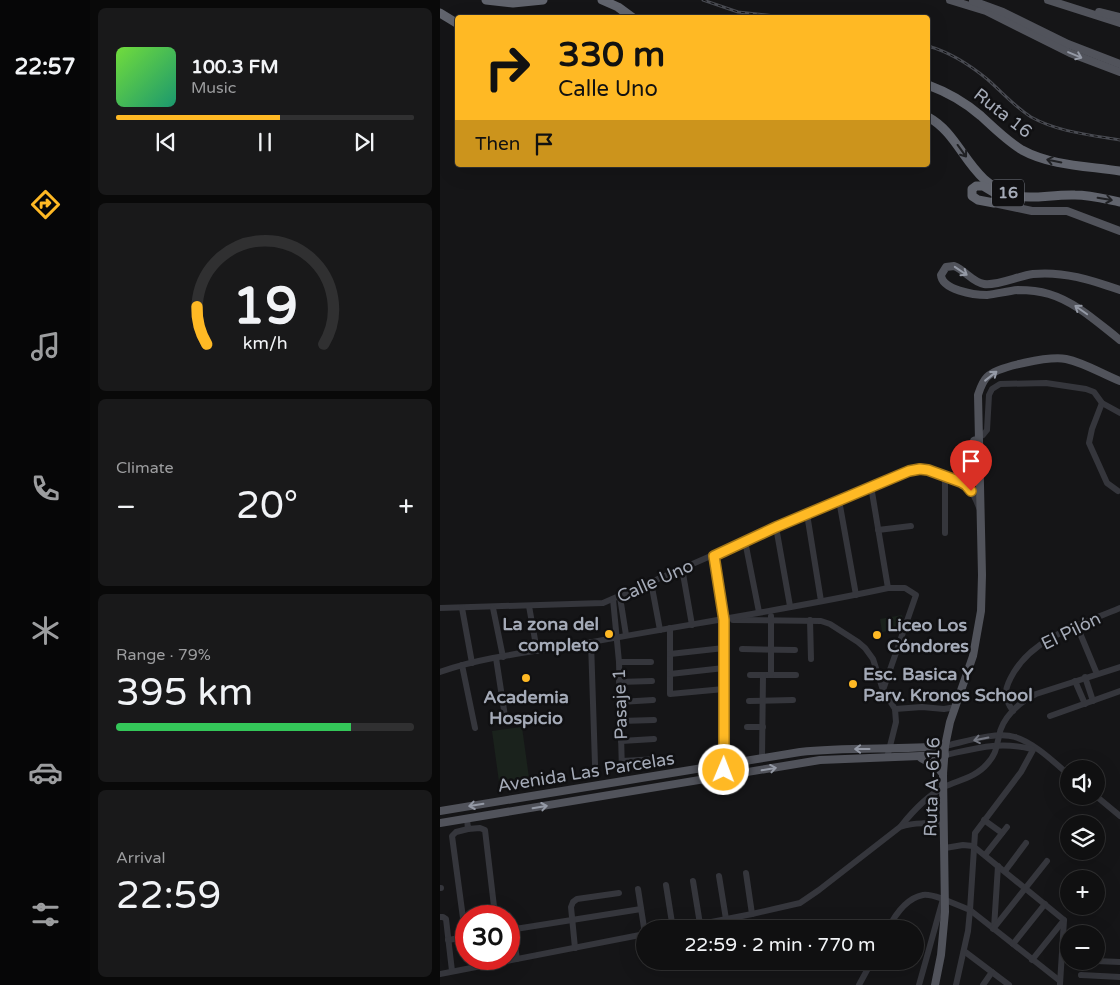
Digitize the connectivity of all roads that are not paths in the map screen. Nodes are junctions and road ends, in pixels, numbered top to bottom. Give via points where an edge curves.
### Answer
1 (486, 0) edge
2 (543, 0) edge
3 (602, 0) edge
4 (950, 0) edge
5 (970, 0) edge
6 (1050, 0) edge
7 (440, 13) edge
8 (629, 15) edge
9 (1119, 18) edge
10 (455, 22) edge
11 (1120, 64) edge
12 (1120, 72) edge
13 (930, 86) edge
14 (930, 118) edge
15 (1120, 171) edge
16 (1020, 198) junction
17 (1120, 202) edge
18 (994, 203) joint
19 (1120, 231) edge
20 (1120, 290) edge
21 (1120, 340) edge
22 (1120, 381) edge
23 (1102, 403) junction
24 (1120, 413) edge
25 (976, 438) junction
26 (948, 477) junction
27 (871, 486) junction
28 (1118, 491) dead end
29 (839, 500) junction
30 (980, 513) junction
31 (807, 514) junction
32 (911, 526) dead end
33 (776, 527) junction
34 (878, 530) junction
35 (945, 532) dead end
36 (746, 541) junction
37 (714, 556) junction
38 (682, 568) junction
39 (651, 582) junction
40 (888, 588) junction
41 (856, 595) junction
42 (616, 598) junction
43 (821, 601) junction
44 (529, 606) junction
45 (790, 606) junction
46 (440, 608) edge
47 (462, 608) junction
48 (494, 608) junction
49 (1120, 608) edge
50 (759, 612) junction
51 (772, 618) junction
52 (724, 620) junction
53 (810, 620) junction
54 (692, 625) junction
55 (1076, 626) junction
56 (670, 628) junction
57 (660, 630) junction
58 (626, 635) junction
59 (618, 637) junction
60 (591, 642) junction
61 (724, 648) junction
62 (742, 649) dead end
63 (772, 650) junction
64 (794, 650) dead end
65 (537, 651) junction
66 (670, 654) junction
67 (503, 657) junction
68 (496, 658) junction
69 (811, 659) dead end
70 (619, 662) junction
71 (651, 662) dead end
72 (472, 663) junction
73 (462, 665) junction
74 (1120, 667) edge
75 (724, 668) junction
76 (440, 672) edge
77 (670, 674) junction
78 (1097, 674) junction
79 (750, 675) dead end
80 (763, 675) junction
81 (771, 675) junction
82 (796, 675) dead end
83 (1085, 678) junction
84 (652, 681) dead end
85 (1075, 681) junction
86 (620, 682) junction
87 (724, 689) junction
88 (882, 690) junction
89 (1120, 691) edge
90 (654, 700) dead end
91 (763, 700) junction
92 (793, 700) dead end
93 (749, 701) dead end
94 (1093, 701) junction
95 (620, 702) junction
96 (1085, 704) junction
97 (956, 707) junction
98 (896, 709) junction
99 (1013, 711) junction
100 (1050, 716) dead end
101 (654, 720) dead end
102 (621, 721) junction
103 (506, 723) dead end
104 (763, 726) junction
105 (746, 727) dead end
106 (475, 728) dead end
107 (999, 736) junction
108 (654, 739) dead end
109 (621, 741) junction
110 (998, 745) junction
111 (945, 746) junction
112 (888, 749) junction
113 (1037, 751) junction
114 (945, 755) junction
115 (920, 757) junction
116 (762, 758) junction
117 (886, 758) junction
118 (658, 759) dead end
119 (622, 761) junction
120 (595, 764) dead end
121 (725, 764) junction
122 (1060, 768) edge
123 (622, 771) dead end
124 (943, 774) junction
125 (722, 777) junction
126 (944, 787) junction
127 (1105, 804) edge
128 (440, 811) edge
129 (1120, 816) edge
130 (467, 819) junction
131 (984, 820) junction
132 (440, 823) edge
133 (944, 825) junction
134 (900, 827) junction
135 (1007, 827) dead end
136 (468, 829) junction
137 (1002, 833) junction
138 (1026, 843) dead end
139 (973, 846) junction
140 (945, 848) junction
141 (985, 855) junction
142 (1047, 861) dead end
143 (998, 866) junction
144 (1004, 871) junction
145 (746, 873) dead end
146 (719, 876) dead end
147 (693, 881) dead end
148 (666, 884) dead end
149 (1026, 888) junction
150 (638, 889) dead end
151 (619, 893) dead end
152 (944, 899) junction
153 (1045, 904) junction
154 (461, 905) edge
155 (494, 905) edge
156 (641, 909) junction
157 (970, 910) junction
158 (752, 914) junction
159 (440, 917) edge
160 (726, 919) junction
161 (572, 920) junction
162 (643, 920) edge
163 (672, 920) edge
164 (699, 920) edge
165 (721, 920) edge
166 (894, 920) edge
167 (1064, 920) junction
168 (520, 929) edge
169 (994, 929) junction
170 (636, 936) edge
171 (455, 939) edge
172 (448, 940) junction
173 (1013, 944) junction
174 (575, 948) junction
175 (964, 951) junction
176 (520, 958) edge
177 (1032, 960) junction
178 (1105, 961) edge
179 (1120, 962) edge
180 (462, 970) edge
181 (867, 970) edge
182 (452, 972) junction
183 (992, 972) junction
184 (440, 974) edge
185 (1081, 974) dead end
186 (1120, 976) edge
187 (1060, 983) edge
188 (859, 985) edge
189 (919, 985) edge
190 (935, 985) edge
191 (956, 985) edge
192 (983, 985) edge
193 (1009, 985) edge

1 - 2 highway via 522,3
3 - 8 highway
4 -> 12 main road via 986,11 1070,53
5 - 11 main road
6 - 9 main road
7 - 10 highway
15 -> 13 highway, Ruta 16 / 16 via 1032,155 964,103
14 -> 16 highway, 16 via 948,132 975,169 992,185
16 -> 17 highway, 16 via 1074,195
16 - 18 highway via 980,186 973,188 975,199
18 - 19 main road via 1032,211 1067,211
21 -> 20 main road via 1078,308 1056,296 1027,290 979,294 947,286 941,275 946,267 954,266 976,281 988,284 1033,274 1063,274
25 -> 22 main road, Ruta A-616 via 978,395 982,385 995,371 1054,358 1076,361
23 - 24 street
23 - 25 street via 1094,392 1086,389 1046,383 1000,384 989,395 987,430
23 - 28 street via 1089,443 1107,483
25 - 26 main road via 968,472 962,477
25 - 30 main road, Ruta A-616
26 - 27 street, Calle Uno via 920,469
26 - 30 street, Calle Uno via 966,485
26 - 35 street
27 - 29 street, Calle Uno
27 - 34 street
29 - 31 street, Calle Uno
29 - 41 street
30 - 97 main road, Ruta A-616 via 982,576 978,632
31 - 33 street, Calle Uno
31 - 43 street
32 - 34 street
33 - 36 street, Calle Uno
33 - 45 street
34 - 40 street
36 - 37 street, Calle Uno
36 - 50 street
37 - 38 street, Calle Uno
37 - 52 street
38 - 39 street, Calle Uno
38 - 54 street
39 - 42 street, Calle Uno
39 - 57 street
40 - 41 street
40 - 88 street via 905,588 916,595
41 - 43 street
42 - 44 street, Calle Uno via 596,604
42 - 58 street
42 - 59 street, Pasaje 1
43 - 45 street
44 - 48 street, Calle Uno
44 - 65 street
45 - 50 street
46 - 47 street, Calle Uno
47 - 48 street, Calle Uno
47 - 72 street
48 - 67 street
49 - 55 street, El Pilón
50 - 51 street
50 - 52 street
51 - 52 street
51 - 53 street
51 - 63 street
52 - 54 street
52 - 61 street
53 - 69 street
53 - 88 street via 830,624 865,648
54 - 56 street
55 - 78 street
55 - 99 street, El Pilón via 1038,645 1026,655 1005,690
56 - 57 street
56 - 66 street
57 - 58 street
58 - 59 street
59 - 60 street
59 - 70 street, Pasaje 1
60 - 65 street
60 - 120 street
61 - 66 street
61 - 75 street
62 - 63 street
63 - 64 street
63 - 81 street
65 - 67 street
66 - 77 street
67 - 68 street
68 - 72 street
68 - 103 street
70 - 71 street
70 - 86 street, Pasaje 1
72 - 73 street
73 - 76 street
73 - 106 street
74 - 78 street
75 - 77 street
75 - 87 street
77 - 87 street via 670,694
78 - 83 street
79 - 80 street
80 - 81 street
80 - 91 street
81 - 82 street
83 - 85 street
83 - 94 street
84 - 86 street
85 - 96 street
85 - 99 street via 1036,694
86 - 95 street, Pasaje 1
87 - 121 street
88 - 98 street
89 - 94 street
90 - 95 street
91 - 92 street
91 - 93 street
91 - 104 street
94 - 96 street
95 - 102 street, Pasaje 1
96 - 100 street
97 - 98 street
97 - 111 main road, Ruta A-616
98 - 112 street via 896,722
99 - 107 street
101 - 102 street
102 - 109 street, Pasaje 1
104 - 105 street
104 - 116 street
107 - 110 street
107 -> 111 street
107 - 113 street via 1017,738
108 - 109 street
109 - 119 street, Pasaje 1
110 - 113 street
110 - 114 street
110 - 126 street via 981,770
111 - 112 main road, Avenida Las Parcelas
111 - 114 main road, Ruta A-616
112 -> 116 main road, Avenida Las Parcelas via 812,750
112 - 117 street
113 - 122 street
113 - 131 street
114 - 115 main road, Avenida Las Parcelas
114 - 124 main road, Ruta A-616
115 - 117 main road, Avenida Las Parcelas
115 - 124 main road
116 - 121 main road, Avenida Las Parcelas
125 -> 117 main road, Avenida Las Parcelas via 820,760
118 - 119 street
119 - 123 street, Pasaje 1
121 - 125 street
121 -> 128 main road, Avenida Las Parcelas
124 - 126 main road, Ruta A-616
130 -> 125 main road, Avenida Las Parcelas
126 - 133 main road, Ruta A-616
126 - 134 street
127 - 129 street
130 - 132 main road, Avenida Las Parcelas
130 - 136 street
131 - 137 street
131 - 139 street via 975,833
133 - 134 street via 924,823
133 - 140 main road, Ruta A-616
134 - 158 street via 800,903
135 - 137 street
136 - 154 street via 452,836
136 - 155 street via 485,830
137 - 141 street
138 - 144 street
139 - 140 street
139 - 141 street
139 - 157 street
140 - 152 main road, Ruta A-616
141 - 143 street
142 - 149 street
143 - 144 street
143 - 169 street
144 - 149 street
145 - 158 street
146 - 160 street
147 - 164 street
148 - 163 street
149 - 153 street
149 - 169 street
150 - 156 street
151 - 161 street via 576,900 570,907
152 - 157 street
152 - 166 street via 925,895 916,898 905,905
152 - 189 street
152 - 190 main road, Ruta A-616 via 944,935
153 - 167 street
153 - 173 street
156 - 161 street
156 - 162 street
157 - 169 street
157 - 175 street
158 - 160 street
159 - 172 street via 446,919
160 - 165 street
161 - 168 street
161 - 174 street
167 - 177 street
167 - 187 street
169 - 173 street
170 - 174 street
171 - 172 street
172 - 182 street
173 - 177 street
174 - 176 street
175 - 183 street
175 - 191 street
177 - 187 street
178 - 179 street
180 - 182 street
181 - 188 street
182 - 184 street
183 - 192 street
183 - 193 street
185 - 186 street

